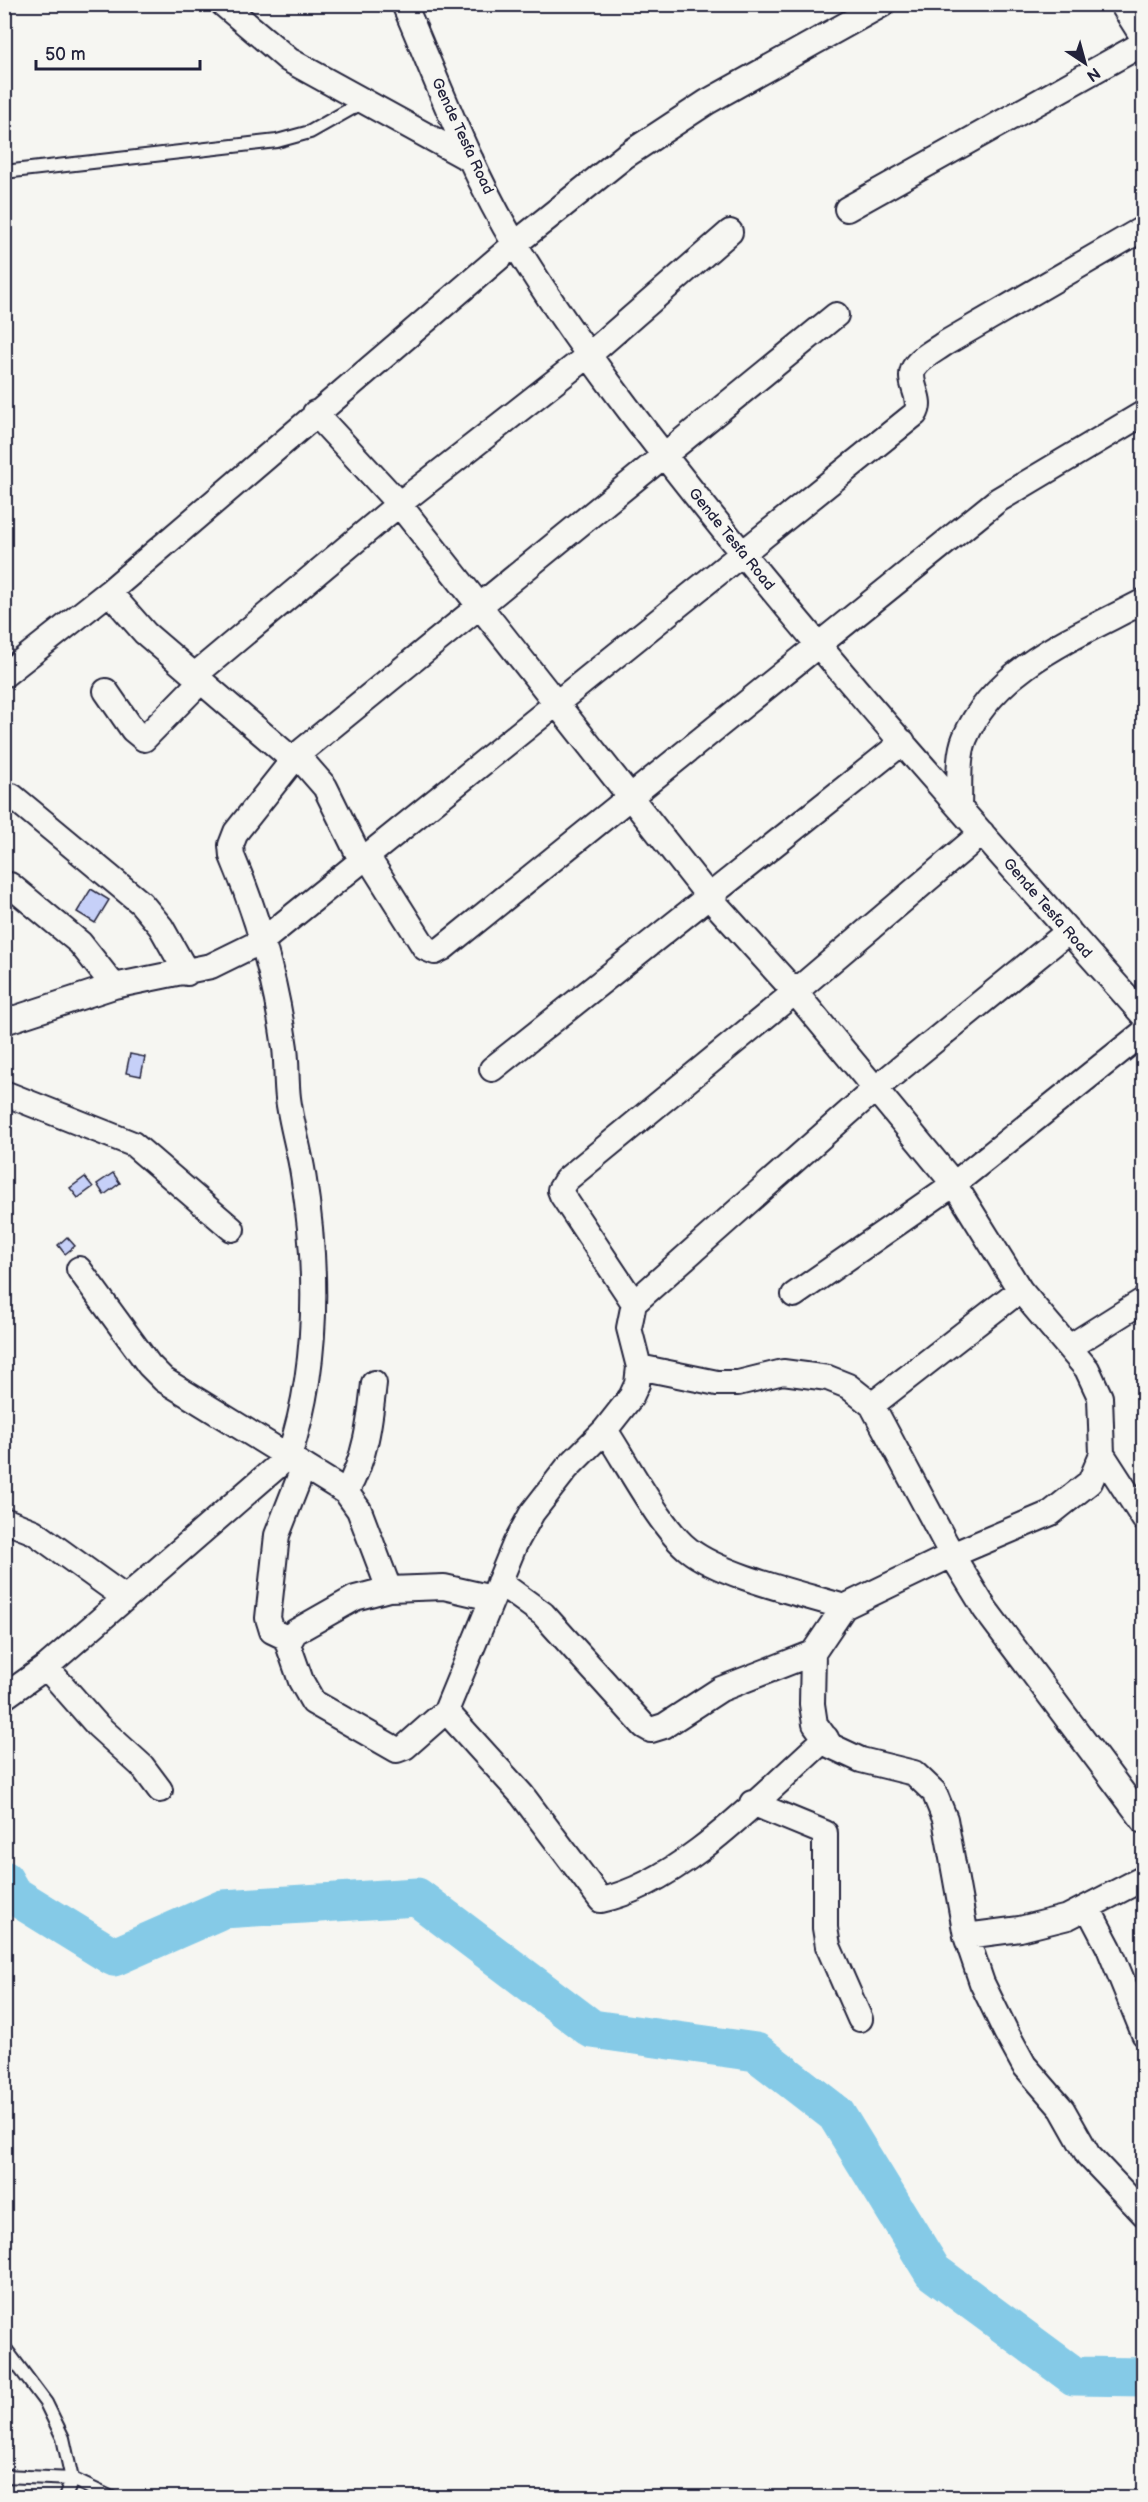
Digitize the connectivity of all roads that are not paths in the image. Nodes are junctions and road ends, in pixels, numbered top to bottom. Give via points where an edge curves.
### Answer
1 (223, 4) edge
2 (404, 4) edge
3 (882, 4) edge
4 (1122, 4) edge
5 (1143, 41) edge
6 (363, 102) junction
7 (471, 160) junction
8 (4, 172) edge
9 (847, 209) dead end
10 (1143, 228) edge
11 (730, 232) dead end
12 (515, 244) junction
13 (836, 315) dead end
14 (588, 355) junction
15 (315, 413) junction
16 (1143, 413) edge
17 (664, 456) junction
18 (399, 504) junction
19 (742, 553) junction
20 (109, 592) junction
21 (1143, 601) edge
22 (479, 605) junction
23 (818, 645) junction
24 (4, 675) edge
25 (198, 678) junction
26 (106, 691) dead end
27 (556, 701) junction
28 (903, 742) junction
29 (295, 758) junction
30 (12, 796) dead end
31 (630, 798) junction
32 (959, 807) junction
33 (982, 833) junction
34 (364, 858) junction
35 (10, 885) dead end
36 (710, 898) junction
37 (1069, 931) junction
38 (262, 941) junction
39 (187, 973) junction
40 (114, 986) junction
41 (795, 992) junction
42 (1143, 1016) edge
43 (4, 1022) edge
44 (1143, 1032) edge
45 (492, 1069) dead end
46 (875, 1089) junction
47 (4, 1093) edge
48 (954, 1184) junction
49 (232, 1229) dead end
50 (79, 1269) dead end
51 (1020, 1290) junction
52 (794, 1295) dead end
53 (1143, 1300) edge
54 (634, 1303) junction
55 (1071, 1346) junction
56 (639, 1367) junction
57 (374, 1383) dead end
58 (872, 1405) junction
59 (605, 1430) junction
60 (1102, 1454) junction
61 (296, 1461) junction
62 (346, 1492) junction
63 (4, 1520) edge
64 (1143, 1520) edge
65 (952, 1555) junction
66 (389, 1589) junction
67 (496, 1590) junction
68 (124, 1597) junction
69 (844, 1607) junction
70 (289, 1639) junction
71 (813, 1653) junction
72 (46, 1666) junction
73 (4, 1697) edge
74 (446, 1711) junction
75 (825, 1738) junction
76 (160, 1790) dead end
77 (752, 1803) junction
78 (1143, 1821) edge
79 (1143, 1878) edge
80 (1088, 1908) junction
81 (966, 1936) junction
82 (860, 2019) dead end
83 (1143, 2034) edge
84 (1140, 2204) edge
85 (4, 2347) edge
86 (4, 2476) edge
87 (72, 2479) junction
88 (65, 2498) edge
89 (112, 2498) edge

1 - 6 street via 289,60
2 - 7 street, Gende Tesfa Road
3 - 12 street via 706,102 625,156
4 - 5 street
5 - 9 street
6 - 7 street
6 - 8 lane via 310,132 277,141
7 - 12 street, Gende Tesfa Road
10 - 19 street via 920,361 912,378 919,404 915,414
11 - 14 street
12 - 14 street, Gende Tesfa Road
12 - 15 street
13 - 17 street
14 - 17 street, Gende Tesfa Road
14 - 18 street
15 - 18 street
15 - 20 street
16 - 23 street via 998,500
17 - 19 street, Gende Tesfa Road
17 - 22 street
18 - 22 street
18 - 25 street
19 - 23 street, Gende Tesfa Road
19 - 27 street
20 - 24 street
20 - 25 street via 145,633
21 - 32 street via 1055,648 1009,678 964,739
22 - 27 street
22 - 29 street
23 - 28 street, Gende Tesfa Road
23 - 31 street
25 - 26 street via 144,739 133,730
25 - 29 street via 237,715
27 - 31 street
27 - 34 street
28 - 32 street, Gende Tesfa Road
28 - 36 street
29 - 34 street via 325,787
29 - 38 street via 246,817 231,845
30 - 39 street via 141,903 161,927
31 - 34 street via 435,952 425,948
31 - 36 street
32 - 33 street, Gende Tesfa Road
33 - 37 street, Gende Tesfa Road
33 - 41 street
34 - 38 street
35 - 40 street via 80,943
36 - 41 street
36 - 45 street
37 - 42 street, Gende Tesfa Road
37 - 46 street
38 - 39 street via 224,962
38 - 61 street via 279,1013 315,1275
39 - 40 street
40 - 43 street
41 - 46 street
41 - 54 street via 587,1160 560,1190
44 - 48 street
46 - 48 street
46 - 54 street
47 - 49 street via 133,1144
48 - 51 street
48 - 52 street
50 - 61 street via 164,1380
51 - 55 street
51 - 58 street
53 - 55 street
54 - 56 street via 628,1328
55 - 60 street via 1100,1397
56 - 58 street via 717,1383 738,1383 783,1372 828,1378 848,1386
56 - 59 street via 631,1397
57 - 62 street via 369,1433
58 - 65 street
59 - 67 street via 567,1468 532,1513
59 - 69 street via 672,1533 688,1550 711,1564
60 - 64 street
60 - 65 street via 1090,1482 1051,1512
61 - 62 street
61 - 68 street
61 - 70 street via 276,1534 268,1618 272,1631
62 - 66 street via 360,1510
63 - 68 street via 34,1532
65 - 69 street
65 - 78 street via 1004,1635
66 - 67 street
66 - 70 street via 356,1598
67 - 71 street via 543,1614 651,1730 722,1689
67 - 74 street
68 - 72 street
69 - 71 street
70 - 74 street via 297,1672 313,1702 397,1750
71 - 75 street via 812,1704 815,1724
72 - 73 street
72 - 76 street
74 - 77 street via 522,1795 600,1900 639,1888 664,1874 716,1836
75 - 77 street
75 - 81 street via 831,1746 861,1760 914,1773 934,1792 945,1819
77 - 82 street via 825,1833 828,1946
79 - 80 street
80 - 81 street via 1020,1929
80 - 83 street via 1109,1948
81 - 84 street via 982,1983 1024,2065 1062,2109 1088,2156
85 - 87 lane via 46,2403 63,2438
86 - 87 lane
87 - 88 lane
87 - 89 lane

